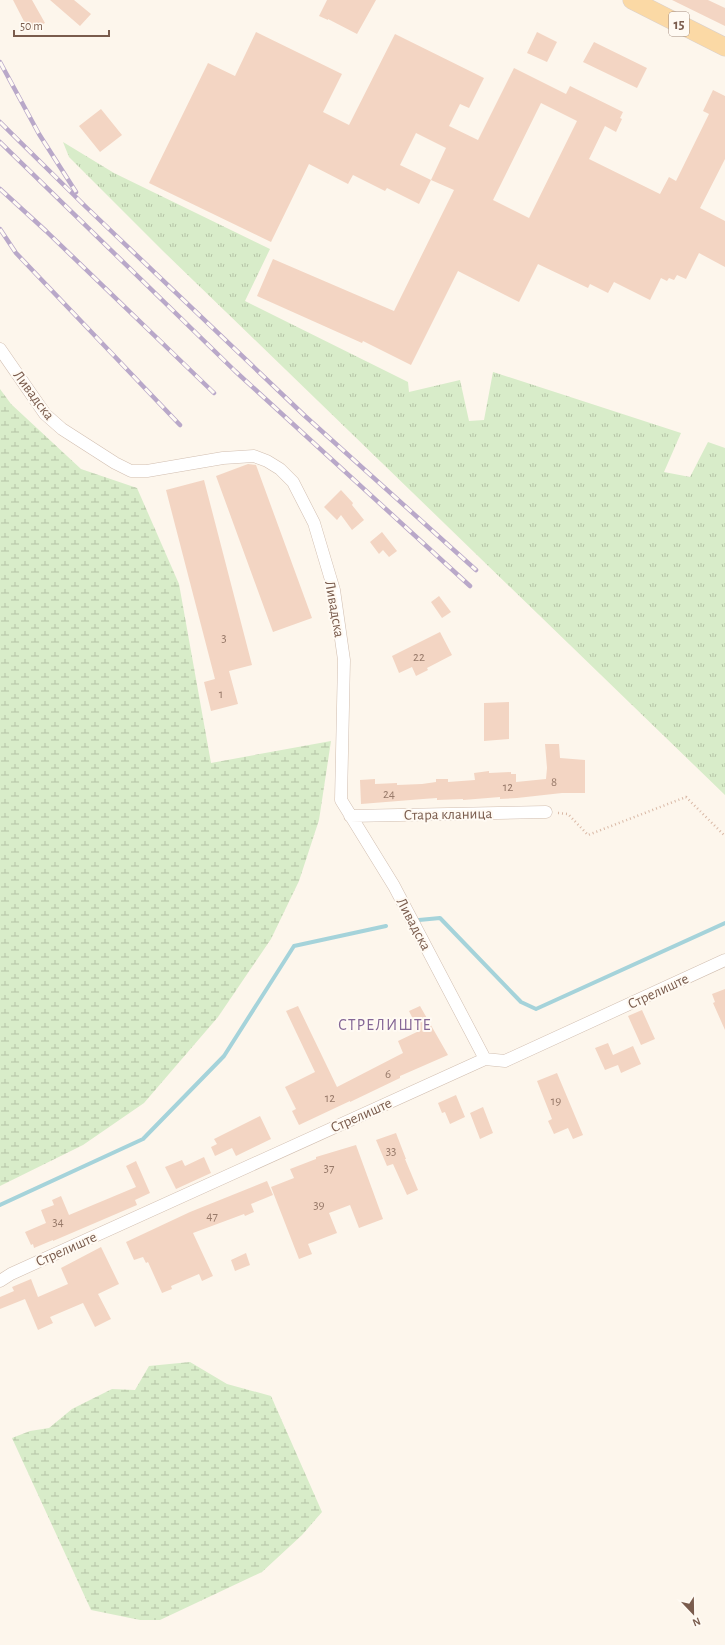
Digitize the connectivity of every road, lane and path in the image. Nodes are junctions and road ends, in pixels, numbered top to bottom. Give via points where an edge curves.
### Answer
1 (632, 0) edge
2 (725, 48) edge
3 (0, 349) edge
4 (546, 812) joint
5 (350, 816) junction
6 (725, 836) edge
7 (725, 960) edge
8 (485, 1059) junction
9 (0, 1281) edge

1 - 2 main road, 15
3 - 5 street, Ливадска via 45,414 62,429 131,471 148,471 222,458 254,456 280,469 293,482 314,523 334,590 344,660 340,800
4 - 5 street, Стара кланица
4 - 6 path via 568,814 588,835 686,797
5 - 8 street, Ливадска via 394,886
7 - 8 street, Стрелиште via 505,1061
8 - 9 street, Стрелиште

